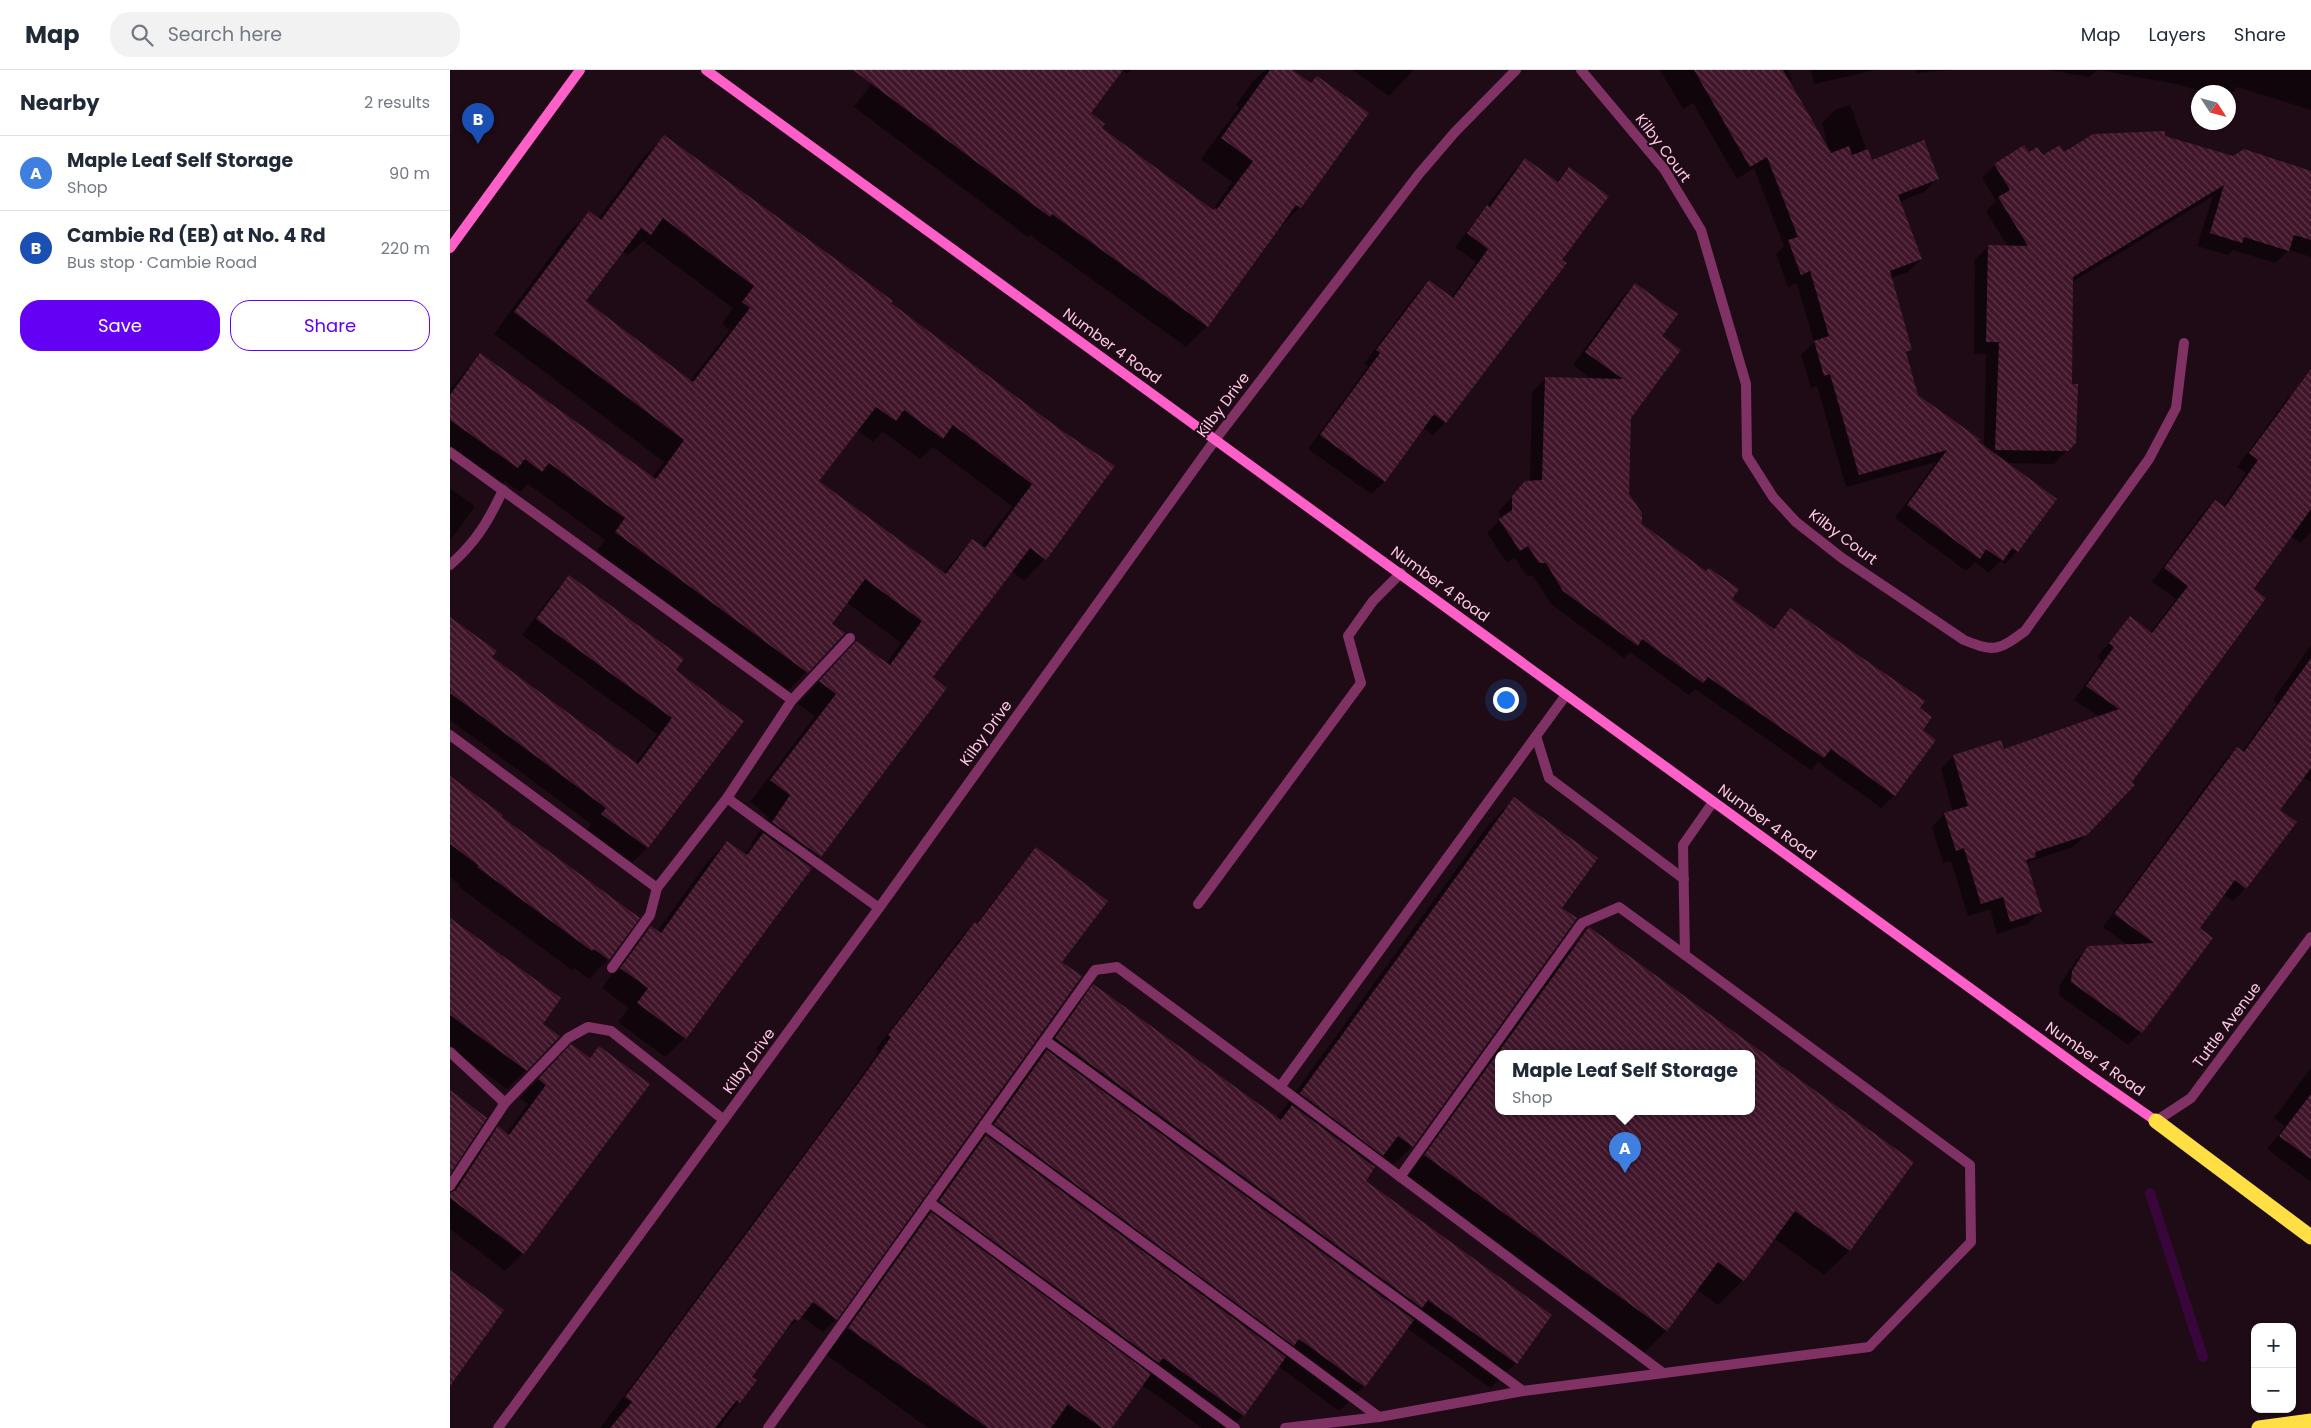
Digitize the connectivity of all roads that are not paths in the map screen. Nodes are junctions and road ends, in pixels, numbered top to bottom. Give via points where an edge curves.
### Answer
1 (580, 70) edge
2 (706, 70) edge
3 (1516, 70) edge
4 (1581, 70) edge
5 (450, 248) edge
6 (2184, 343) dead end
7 (1215, 440) junction
8 (450, 452) edge
9 (502, 490) junction
10 (450, 565) edge
11 (1400, 573) junction
12 (850, 638) dead end
13 (1566, 695) junction
14 (792, 700) junction
15 (450, 734) edge
16 (1536, 736) junction
17 (727, 798) junction
18 (1713, 802) junction
19 (1684, 879) junction
20 (657, 888) junction
21 (1198, 904) dead end
22 (879, 908) junction
23 (2311, 936) edge
24 (1685, 956) junction
25 (612, 968) dead end
26 (1045, 1040) junction
27 (450, 1052) edge
28 (1280, 1088) junction
29 (506, 1104) junction
30 (724, 1120) junction
31 (2156, 1121) junction
32 (984, 1125) junction
33 (1400, 1177) junction
34 (450, 1186) edge
35 (929, 1202) junction
36 (2311, 1237) edge
37 (1663, 1373) junction
38 (1523, 1391) junction
39 (1379, 1417) junction
40 (2311, 1421) edge
41 (498, 1428) edge
42 (768, 1428) edge
43 (1235, 1428) edge
44 (1285, 1428) edge
45 (2258, 1428) edge

1 - 5 main road
2 - 7 main road, Number 4 Road
3 - 7 street, Kilby Drive via 1461,125 1419,174
4 - 6 street, Kilby Court via 1664,169 1701,230 1746,384 1747,456 1773,497 1796,522 1842,558 1964,640 1986,649 2006,646 2025,631 2149,459 2176,408
7 - 11 main road, Number 4 Road
7 - 22 street, Kilby Drive
8 - 9 street
9 - 10 street via 489,522 470,547
9 - 14 street
11 - 13 main road, Number 4 Road
11 - 21 street via 1348,636 1362,683
12 - 14 street
13 - 16 street
13 - 18 main road, Number 4 Road
14 - 17 street
15 - 20 street
16 - 19 street via 1549,778
16 - 28 street
17 - 20 street
17 - 22 street
18 - 19 street via 1683,845
18 - 31 main road, Number 4 Road
19 - 24 street
20 - 25 street via 650,915
22 - 30 street, Kilby Drive
23 - 31 street, Tuttle Avenue via 2191,1098
24 - 33 street via 1619,907 1582,922
24 - 37 street via 1970,1165 1971,1242 1869,1347
26 - 28 street via 1095,970 1117,967
26 - 32 street
26 - 38 street
27 - 29 street
28 - 33 street
29 - 30 street via 568,1038 588,1027 611,1031
29 - 34 street
30 - 41 street, Kilby Drive
31 - 36 highway
32 - 35 street
32 - 39 street
33 - 37 street
35 - 42 street
35 - 43 street
37 - 38 street
38 - 39 street
39 - 44 street
40 - 45 highway

